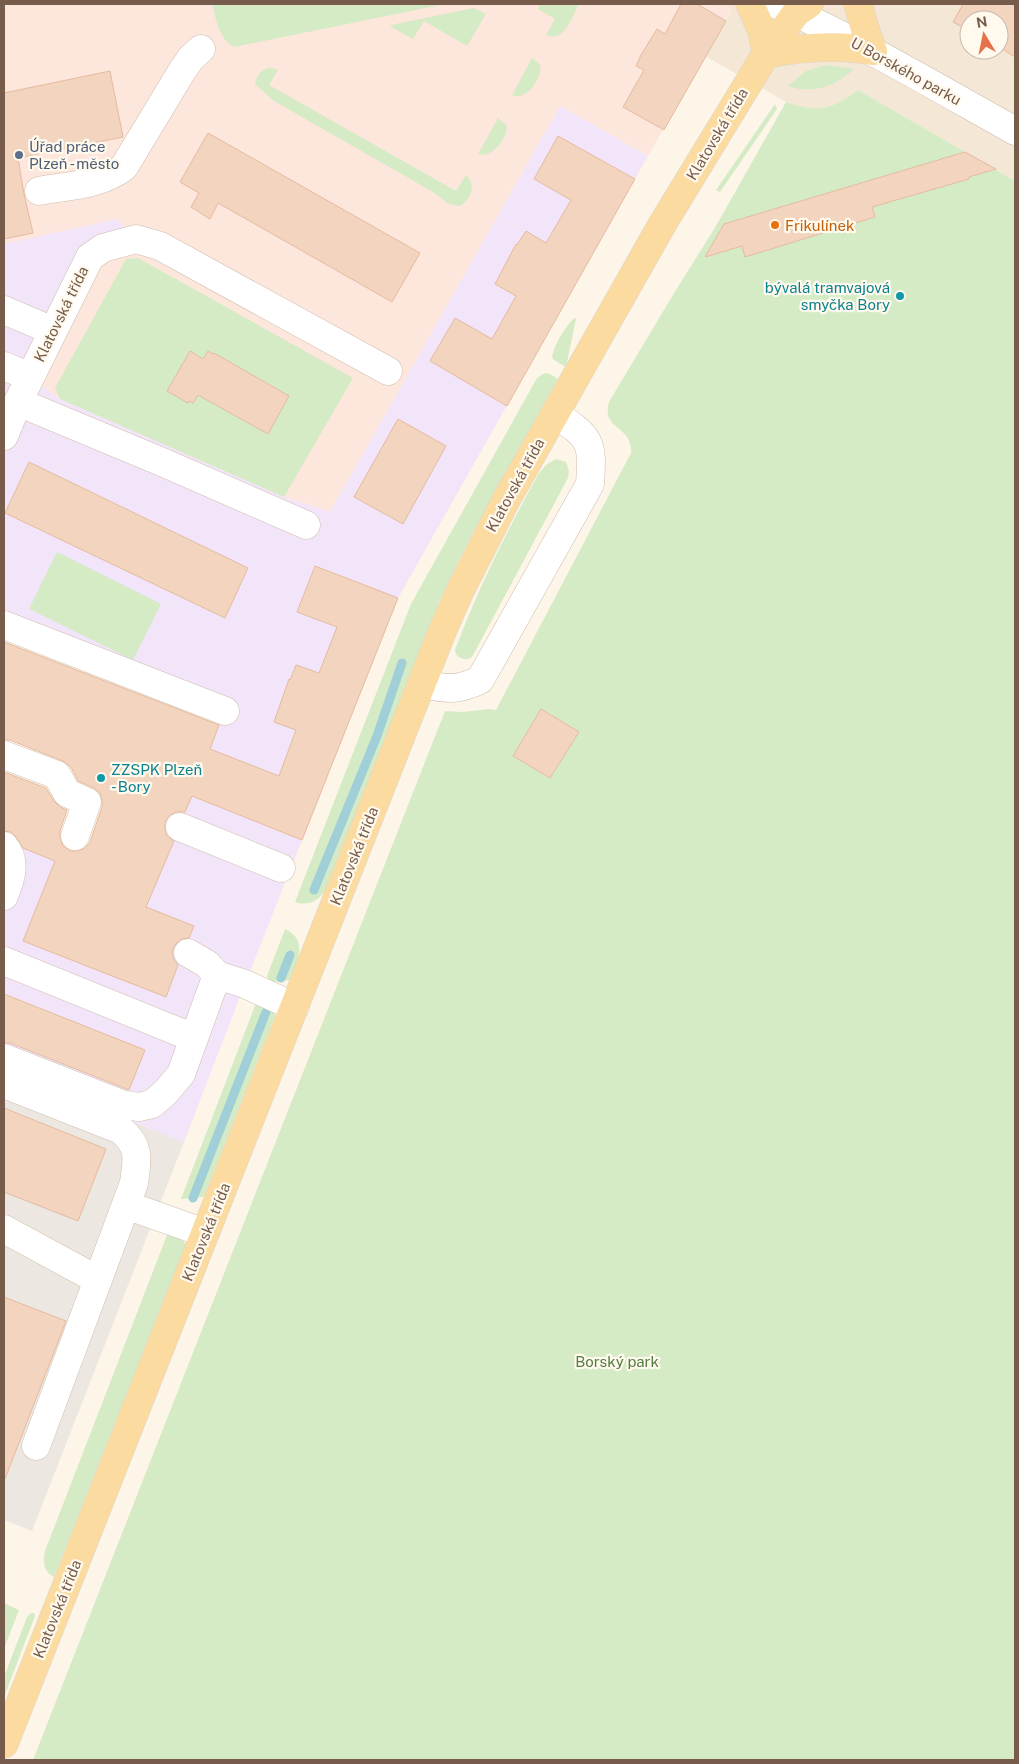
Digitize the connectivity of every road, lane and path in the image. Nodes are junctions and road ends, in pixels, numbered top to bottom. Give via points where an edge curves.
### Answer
1 (750, 4) edge
2 (858, 4) edge
3 (795, 6) edge
4 (201, 48) dead end
5 (873, 52) junction
6 (766, 54) junction
7 (1015, 131) edge
8 (40, 192) dead end
9 (4, 310) edge
10 (53, 331) junction
11 (4, 366) edge
12 (388, 371) dead end
13 (30, 377) junction
14 (18, 402) junction
15 (555, 414) junction
16 (4, 436) edge
17 (306, 525) dead end
18 (4, 625) edge
19 (422, 684) junction
20 (225, 711) dead end
21 (4, 755) edge
22 (180, 827) dead end
23 (75, 836) dead end
24 (4, 846) edge
25 (281, 868) dead end
26 (4, 896) edge
27 (188, 953) dead end
28 (4, 961) edge
29 (217, 975) junction
30 (295, 1007) junction
31 (194, 1038) junction
32 (4, 1058) edge
33 (4, 1084) edge
34 (126, 1205) junction
35 (4, 1229) edge
36 (205, 1233) junction
37 (98, 1280) junction
38 (36, 1446) dead end
39 (4, 1744) edge

1 - 6 main road via 762,30
2 - 5 main road
3 - 5 street, U Borského parku
3 - 6 main road, Klatovská třída
4 - 8 street via 182,71 124,167 102,179
5 - 6 main road via 812,47
5 - 7 street, U Borského parku
6 - 15 main road, Klatovská třída via 663,223
9 - 10 street
10 - 12 street, Klatovská třída via 90,257 104,248 136,239 160,246
10 - 13 street, Klatovská třída
11 - 13 street
13 - 14 street, Klatovská třída
14 - 16 street, Klatovská třída
14 - 17 street
15 - 19 main road, Klatovská třída via 468,574
15 - 19 street via 578,429 589,444 590,484 480,680 463,688 446,689
18 - 20 street
19 - 30 main road, Klatovská třída
21 - 23 street via 57,775 67,793 87,802
22 - 25 street
24 - 26 street via 12,865
27 - 29 street via 207,964
28 - 31 street
29 - 30 street
29 - 31 street
30 - 36 main road, Klatovská třída
31 - 32 street via 181,1074 152,1104 139,1107 124,1105
33 - 34 street via 121,1130 131,1138 137,1161
34 - 36 street
34 - 37 street
35 - 37 street
36 - 39 main road, Klatovská třída
37 - 38 street

